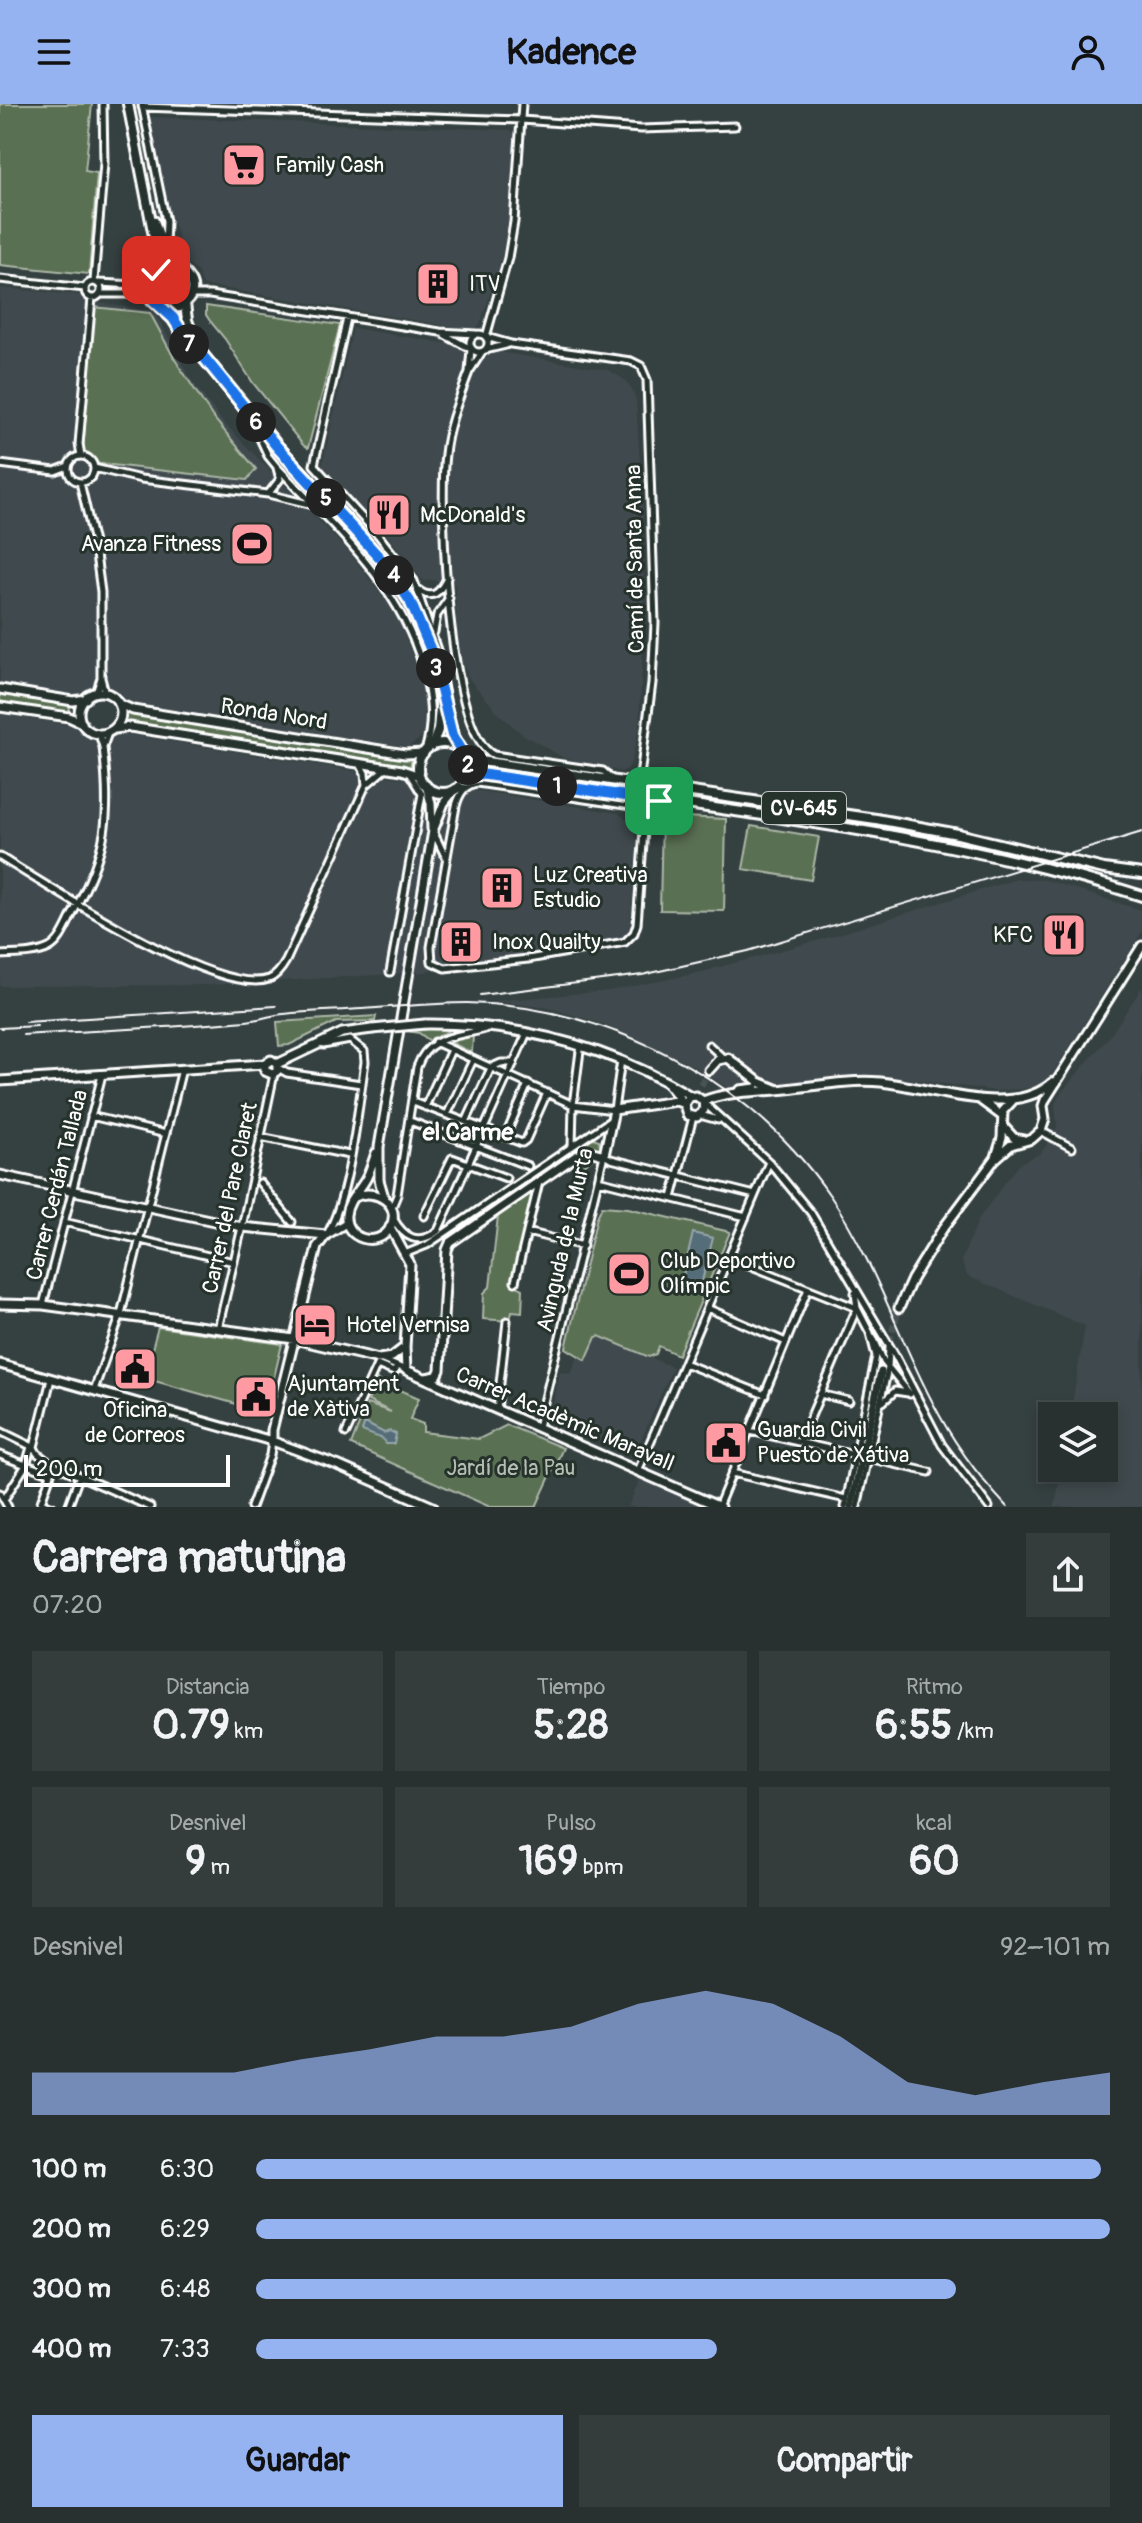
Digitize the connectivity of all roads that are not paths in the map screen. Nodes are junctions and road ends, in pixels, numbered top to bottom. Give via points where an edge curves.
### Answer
1 (103, 104) edge
2 (128, 104) edge
3 (522, 104) edge
4 (142, 106) edge
5 (522, 120) junction
6 (735, 126) dead end
7 (147, 201) junction
8 (164, 250) junction
9 (178, 267) junction
10 (153, 274) junction
11 (0, 279) edge
12 (96, 282) junction
13 (85, 288) junction
14 (192, 291) junction
15 (100, 294) junction
16 (92, 298) junction
17 (151, 298) junction
18 (185, 303) junction
19 (161, 307) junction
20 (347, 318) junction
21 (440, 332) junction
22 (480, 335) junction
23 (511, 344) junction
24 (471, 349) junction
25 (198, 350) junction
26 (484, 351) junction
27 (469, 372) junction
28 (250, 415) junction
29 (81, 456) junction
30 (0, 464) edge
31 (68, 466) junction
32 (277, 467) junction
33 (94, 468) junction
34 (80, 482) junction
35 (268, 494) junction
36 (314, 506) junction
37 (448, 577) junction
38 (417, 589) junction
39 (449, 598) junction
40 (450, 622) junction
41 (434, 628) junction
42 (433, 637) junction
43 (0, 689) edge
44 (441, 692) junction
45 (100, 693) junction
46 (86, 699) junction
47 (119, 704) junction
48 (446, 705) junction
49 (0, 707) edge
50 (82, 723) junction
51 (112, 731) junction
52 (99, 734) junction
53 (103, 747) junction
54 (427, 750) junction
55 (463, 753) junction
56 (360, 763) junction
57 (386, 768) junction
58 (408, 772) junction
59 (420, 776) junction
60 (499, 777) junction
61 (470, 780) junction
62 (615, 781) junction
63 (639, 784) junction
64 (366, 785) junction
65 (426, 785) junction
66 (509, 788) junction
67 (455, 789) junction
68 (639, 802) junction
69 (433, 833) junction
70 (0, 857) edge
71 (446, 859) junction
72 (1142, 874) edge
73 (1142, 896) edge
74 (78, 904) junction
75 (1142, 949) edge
76 (0, 955) edge
77 (390, 972) dead end
78 (493, 1027) junction
79 (527, 1033) junction
80 (435, 1042) junction
81 (709, 1045) dead end
82 (314, 1046) junction
83 (451, 1050) junction
84 (580, 1051) dead end
85 (722, 1057) junction
86 (621, 1059) junction
87 (473, 1060) junction
88 (514, 1063) junction
89 (491, 1068) junction
90 (182, 1069) junction
91 (276, 1069) junction
92 (709, 1070) tunnel mouth
93 (102, 1074) junction
94 (509, 1076) junction
95 (1058, 1077) junction
96 (665, 1080) junction
97 (0, 1081) edge
98 (759, 1082) junction
99 (361, 1084) junction
100 (528, 1084) junction
101 (778, 1090) junction
102 (547, 1093) junction
103 (694, 1093) junction
104 (737, 1093) junction
105 (977, 1098) junction
106 (1028, 1098) junction
107 (1014, 1099) junction
108 (413, 1102) junction
109 (704, 1102) junction
110 (684, 1104) junction
111 (573, 1105) junction
112 (425, 1107) junction
113 (614, 1110) junction
114 (1044, 1113) junction
115 (447, 1115) junction
116 (91, 1116) junction
117 (697, 1116) junction
118 (612, 1119) junction
119 (1002, 1120) junction
120 (410, 1121) junction
121 (466, 1122) junction
122 (723, 1122) junction
123 (485, 1129) junction
124 (1041, 1131) junction
125 (166, 1134) junction
126 (260, 1137) junction
127 (505, 1137) junction
128 (1026, 1140) junction
129 (572, 1146) junction
130 (379, 1147) junction
131 (477, 1147) junction
132 (1072, 1148) dead end
133 (349, 1155) junction
134 (604, 1155) junction
135 (995, 1159) junction
136 (769, 1162) junction
137 (470, 1164) junction
138 (528, 1166) dead end
139 (0, 1175) edge
140 (677, 1176) junction
141 (506, 1178) dead end
142 (598, 1180) junction
143 (539, 1181) junction
144 (260, 1183) dead end
145 (344, 1184) junction
146 (72, 1191) junction
147 (755, 1195) junction
148 (355, 1197) junction
149 (384, 1197) junction
150 (672, 1198) junction
151 (347, 1206) junction
152 (147, 1208) junction
153 (391, 1208) junction
154 (424, 1216) dead end
155 (746, 1217) junction
156 (64, 1222) junction
157 (292, 1222) dead end
158 (392, 1222) junction
159 (346, 1223) junction
160 (242, 1227) junction
161 (527, 1232) junction
162 (326, 1235) junction
163 (139, 1240) junction
164 (583, 1246) junction
165 (407, 1253) junction
166 (729, 1257) junction
167 (234, 1262) junction
168 (515, 1282) dead end
169 (853, 1284) junction
170 (808, 1289) junction
171 (0, 1304) edge
172 (43, 1305) junction
173 (707, 1308) junction
174 (857, 1308) junction
175 (899, 1308) tunnel mouth
176 (121, 1314) junction
177 (507, 1321) dead end
178 (218, 1329) junction
179 (870, 1333) junction
180 (294, 1339) junction
181 (786, 1342) junction
182 (889, 1345) junction
183 (405, 1347) junction
184 (379, 1359) junction
185 (684, 1363) junction
186 (0, 1364) edge
187 (405, 1366) junction
188 (395, 1370) dead end
189 (885, 1370) junction
190 (425, 1378) junction
191 (51, 1379) junction
192 (94, 1390) junction
193 (820, 1394) junction
194 (910, 1394) junction
195 (765, 1395) junction
196 (849, 1401) dead end
197 (497, 1410) junction
198 (879, 1411) junction
199 (923, 1413) junction
200 (538, 1427) junction
201 (0, 1431) edge
202 (750, 1431) junction
203 (346, 1433) dead end
204 (272, 1441) junction
205 (800, 1442) junction
206 (32, 1447) junction
207 (0, 1455) edge
208 (855, 1455) junction
209 (868, 1458) junction
210 (26, 1465) junction
211 (54, 1465) junction
212 (638, 1471) junction
213 (929, 1472) dead end
214 (50, 1473) junction
215 (732, 1473) junction
216 (79, 1477) junction
217 (2, 1496) edge
218 (859, 1497) junction
219 (846, 1499) junction
220 (422, 1505) edge
221 (986, 1506) edge
222 (8, 1507) edge
223 (53, 1507) edge
224 (68, 1507) edge
225 (150, 1507) edge
226 (251, 1507) edge
227 (433, 1507) edge
228 (719, 1507) edge
229 (845, 1507) edge
230 (854, 1507) edge
231 (865, 1507) edge

1 - 12 street
2 - 7 main road
3 - 5 street
4 - 5 street
4 - 8 street via 166,221
5 - 6 street via 641,129
5 - 22 street via 513,234 488,324
7 - 8 main road
7 - 10 main road via 157,252
8 - 9 main road
9 - 10 main road via 167,265
9 - 14 main road via 189,275
10 - 12 street via 136,285
10 - 17 main road
11 - 13 street
12 - 13 street
12 - 15 street
13 - 16 street
14 - 18 main road
14 - 20 street
15 - 16 street
15 - 17 street
16 - 29 street
17 - 19 main road
18 - 19 main road
18 - 25 main road
19 - 25 main road
20 - 21 street
20 - 38 street via 316,469 378,535
21 - 22 street
21 - 24 street
22 - 23 street
22 - 24 street via 470,340
22 - 26 street via 488,342
23 - 26 street
23 - 63 street, Camí de Santa Anna via 631,361 641,366 647,380 655,623
24 - 26 street
24 - 27 street
25 - 28 main road
26 - 27 street
27 - 37 street via 445,455
28 - 32 street
28 - 44 main road via 396,579 422,623
29 - 31 street
29 - 33 street
30 - 31 street via 55,471
31 - 34 street via 69,475
32 - 35 street via 280,479
32 - 36 street
33 - 34 street via 92,476
33 - 35 street
34 - 45 street via 101,592
35 - 36 street
36 - 54 street via 374,571 410,628 432,712
37 - 38 street via 435,595
37 - 39 street
38 - 42 street
39 - 40 street
39 - 41 street
40 - 41 street via 441,620
40 - 62 street via 464,708 486,751 603,771
41 - 42 street
42 - 48 street
43 - 46 street
44 - 48 main road
44 - 54 main road via 438,730
45 - 46 street
45 - 47 street, CV-645
46 - 50 street via 80,710
47 - 51 street via 121,717
47 - 54 street, Ronda Nord / CV-645 via 405,754
48 - 55 main road via 452,735
49 - 50 street
50 - 52 street
51 - 52 street
51 - 53 street
51 - 56 street, Ronda Nord via 130,727
52 - 53 street
53 - 74 street via 109,798 106,833
54 - 55 main road, CV-645 via 446,743
54 - 59 main road via 418,768
55 - 61 main road
55 - 62 main road, CV-645 via 480,761
56 - 57 street, Ronda Nord
56 - 64 street
57 - 58 street, Ronda Nord
57 - 64 street
58 - 59 street, Ronda Nord
58 - 77 street via 422,794
59 - 65 main road
60 - 61 main road, CV-645 via 480,774
60 - 66 street
60 - 68 main road, CV-645
61 - 66 street
61 - 67 main road
61 - 71 street via 458,797
62 - 63 main road, CV-645
63 - 72 main road, CV-645 via 916,826
64 - 74 street via 286,961 271,978 235,976 176,958
65 - 67 main road via 440,792
65 - 69 street
66 - 68 street
67 - 69 street
68 - 71 street via 644,830 637,924 628,940 614,945 445,968 434,964 431,947
68 - 73 main road, CV-645 via 899,838
69 - 71 street
69 - 130 street
70 - 74 street
74 - 76 street via 52,946
75 - 95 street
78 - 79 street
78 - 80 street
78 - 82 street, bridge via 425,1024 372,1029 342,1033
79 - 86 street
79 - 88 street
80 - 83 street
80 - 108 street via 419,1061
81 - 85 street
82 - 91 street
82 - 99 street via 343,1040 358,1044 365,1062
83 - 87 street
83 - 112 street
84 - 111 street
85 - 92 street
85 - 98 street
86 - 96 street
86 - 113 street, Avinguda de la Murta
87 - 89 street
87 - 115 street
88 - 89 street
88 - 94 street
89 - 94 street
89 - 121 street
90 - 91 street via 271,1060
90 - 93 street
90 - 125 street
91 - 99 street
91 - 126 street, Carrer del Pare Claret
93 - 97 street
93 - 116 street, Carrer Cerdán Tallada
94 - 100 street
94 - 123 street
95 - 106 street
95 - 114 street
96 - 103 street
96 - 110 street
98 - 101 street
98 - 104 street
99 - 133 street
100 - 102 street
100 - 127 street
101 - 104 street
101 - 105 street via 881,1082
102 - 111 street
102 - 127 street via 523,1143
103 - 109 street
103 - 110 street
104 - 109 street
105 - 107 street
105 - 119 street
106 - 107 street
106 - 114 street
107 - 119 street
108 - 112 street
108 - 120 street
109 - 117 street
109 - 122 street
110 - 113 street
110 - 117 street via 685,1113
111 - 113 street
111 - 129 street
112 - 115 street
113 - 118 street, Avinguda de la Murta
114 - 124 street
115 - 121 street
116 - 125 street
116 - 146 street, Carrer Cerdán Tallada
117 - 122 street
117 - 140 street
118 - 129 street
118 - 134 street, Avinguda de la Murta
119 - 128 street via 1014,1138
119 - 135 street
120 - 131 street
120 - 153 street
121 - 123 street
122 - 136 street
123 - 127 street
123 - 131 street
124 - 128 street
124 - 132 street
125 - 152 street
126 - 133 street
126 - 160 street, Carrer del Pare Claret
128 - 135 street
129 - 165 street via 427,1245
130 - 148 street
130 - 149 street
131 - 137 street
131 - 138 street
133 - 145 street
134 - 140 street
134 - 142 street, Avinguda de la Murta
134 - 143 street via 584,1152
135 - 175 street via 942,1230
136 - 147 street
136 - 169 street via 811,1213
137 - 141 street
137 - 154 street via 449,1159
137 - 158 street via 433,1235 411,1239
139 - 146 street
140 - 147 street
140 - 150 street
142 - 150 street
142 - 164 street, Avinguda de la Murta
143 - 161 street
143 - 190 street via 450,1243 440,1370
144 - 157 street
145 - 151 street
145 - 162 street
146 - 152 street
146 - 156 street, Carrer Cerdán Tallada
147 - 155 street
148 - 149 street via 369,1192
148 - 151 street
149 - 153 street
150 - 155 street
151 - 159 street
152 - 160 street
152 - 163 street
153 - 158 street
155 - 166 street
156 - 163 street
156 - 172 street, Carrer Cerdán Tallada
158 - 159 street via 381,1237 367,1240 354,1235
158 - 165 street
159 - 162 street
160 - 162 street
160 - 167 street, Carrer del Pare Claret
161 - 164 street
161 - 168 street
162 - 180 street via 317,1247
163 - 167 street
163 - 176 street
164 - 200 street, Avinguda de la Murta
165 - 183 street
166 - 170 street
166 - 173 street
167 - 178 street, Carrer del Pare Claret
169 - 174 street
169 - 182 street
170 - 174 street
170 - 181 street
171 - 172 street
172 - 176 street
173 - 181 street
173 - 185 street
174 - 179 street
174 - 193 street
176 - 178 street
176 - 192 street
177 - 197 street
178 - 180 street
179 - 189 street
179 - 208 street via 876,1350
180 - 184 street
180 - 204 street
181 - 195 street
182 - 189 street
182 - 199 street
183 - 184 street
183 - 187 street
184 - 187 street
185 - 195 street
185 - 212 street
186 - 191 street
187 - 190 street, Carrer Acadèmic Maravall
188 - 203 street via 377,1365
189 - 194 street
189 - 198 street
189 - 230 street
190 - 197 street, Carrer Acadèmic Maravall
191 - 192 street
191 - 206 street
192 - 204 street
193 - 196 street
193 - 205 street
194 - 198 street via 892,1392
194 - 199 street
195 - 202 street
197 - 200 street, Carrer Acadèmic Maravall
198 - 209 street
199 - 221 street
200 - 212 street, Carrer Acadèmic Maravall
201 - 206 street
202 - 205 street
202 - 215 street
204 - 220 street
204 - 226 street
205 - 208 street
206 - 210 street
206 - 211 street
207 - 210 street
208 - 219 street
209 - 213 street
209 - 218 street
210 - 214 street
210 - 217 street
211 - 214 street
211 - 216 street
212 - 228 street, Carrer Acadèmic Maravall
214 - 223 street via 41,1502
215 - 219 street
215 - 228 street
216 - 224 street
216 - 225 street
217 - 222 street
218 - 230 street
218 - 231 street
219 - 229 street
220 - 227 street

